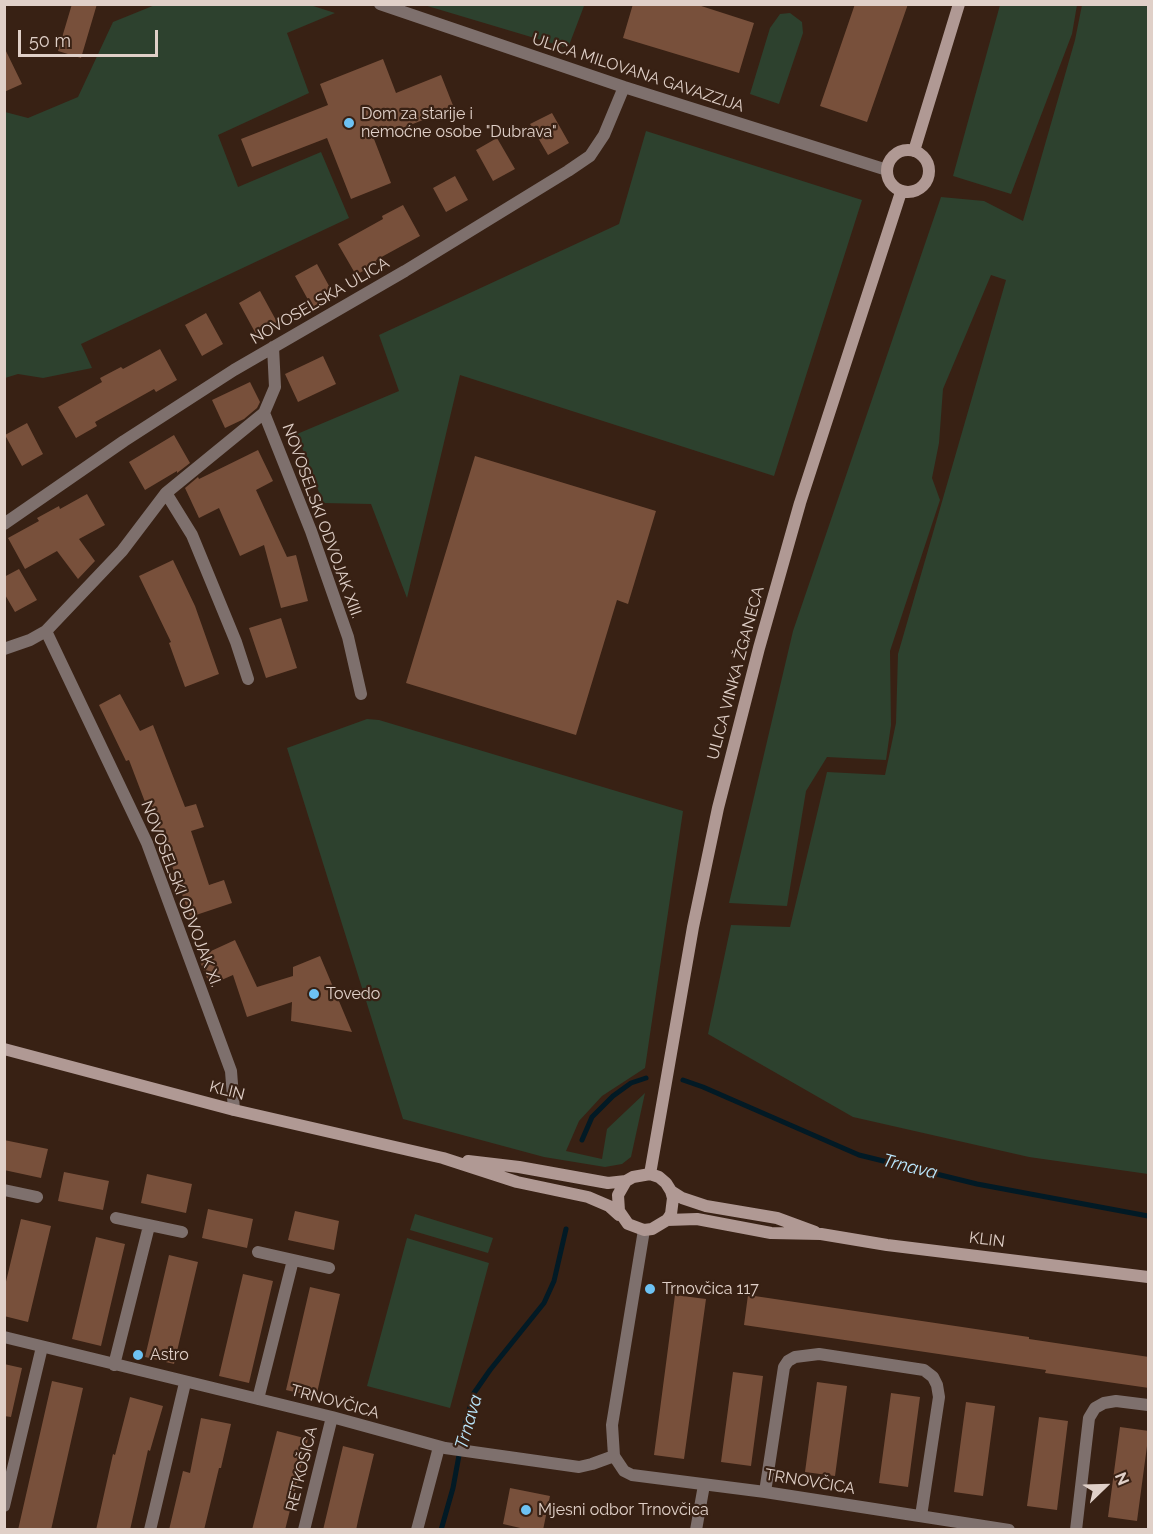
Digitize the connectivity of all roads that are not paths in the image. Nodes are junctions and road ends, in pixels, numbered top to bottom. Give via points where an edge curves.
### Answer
1 (380, 4) edge
2 (959, 4) edge
3 (624, 87) junction
4 (914, 151) junction
5 (887, 170) junction
6 (901, 192) junction
7 (273, 347) junction
8 (264, 413) junction
9 (166, 493) junction
10 (4, 524) edge
11 (46, 631) junction
12 (4, 649) edge
13 (248, 680) dead end
14 (361, 694) dead end
15 (4, 1049) edge
16 (234, 1110) junction
17 (443, 1158) junction
18 (650, 1174) junction
19 (626, 1181) junction
20 (5, 1191) edge
21 (671, 1191) junction
22 (37, 1197) dead end
23 (116, 1218) dead end
24 (622, 1218) junction
25 (667, 1220) junction
26 (149, 1226) junction
27 (644, 1230) junction
28 (182, 1232) dead end
29 (821, 1234) junction
30 (258, 1252) dead end
31 (293, 1260) junction
32 (329, 1268) dead end
33 (1149, 1276) edge
34 (4, 1337) edge
35 (42, 1347) junction
36 (114, 1365) junction
37 (185, 1383) junction
38 (258, 1399) junction
39 (1149, 1405) edge
40 (332, 1417) junction
41 (442, 1447) junction
42 (615, 1456) junction
43 (704, 1485) junction
44 (765, 1492) junction
45 (4, 1506) edge
46 (921, 1516) junction
47 (1005, 1529) edge
48 (150, 1530) edge
49 (304, 1530) edge
50 (417, 1530) edge
51 (696, 1530) edge
52 (1076, 1530) edge

1 - 3 street, ULICA MILOVANA GAVAZZIJA
2 - 4 street
3 - 5 street, ULICA MILOVANA GAVAZZIJA
3 - 7 street, NOVOSELSKA ULICA via 604,135 590,156 405,271
4 - 5 street via 896,154
4 - 6 street via 924,158 929,175 919,190
5 - 6 street via 889,181
6 - 18 street, ULICA VINKA ŽGANECA via 825,422 759,648 718,808
7 - 8 street via 275,387
7 - 10 street, NOVOSELSKA ULICA via 124,441
8 - 9 street, NOVOSELSKI ODVOJAK XIII.
8 - 14 street, NOVOSELSKI ODVOJAK XIII. via 348,637
9 - 11 street, NOVOSELSKI ODVOJAK XIII. via 122,551
9 - 13 street via 192,536
11 - 12 street
11 - 16 street, NOVOSELSKI ODVOJAK XI. via 147,843 231,1071
15 - 16 street, KLIN
16 - 17 street, KLIN
17 - 19 street, KLIN via 608,1183
17 - 24 street, KLIN via 517,1182 596,1199
18 - 19 street
18 - 21 street via 659,1177
19 - 24 street via 617,1203
20 - 22 street
21 - 25 street via 673,1206
21 - 29 street, KLIN via 706,1206 777,1218
23 - 26 street
24 - 27 street
25 - 27 street
25 - 29 street, KLIN via 697,1219 771,1233
26 - 28 street
26 - 36 street
27 - 42 street via 612,1425
29 - 33 street, KLIN
30 - 31 street
31 - 32 street
31 - 38 street
34 - 35 street, TRNOVČICA
35 - 36 street, TRNOVČICA
35 - 45 street
36 - 37 street, TRNOVČICA
37 - 38 street, TRNOVČICA
37 - 48 street
38 - 40 street, TRNOVČICA
39 - 52 street via 1104,1403 1089,1418
40 - 41 street, TRNOVČICA
40 - 49 street, RETKOŠICA
41 - 42 street, TRNOVČICA via 579,1467
41 - 50 street
42 - 43 street, TRNOVČICA via 624,1471 632,1475
43 - 44 street, TRNOVČICA
43 - 51 street
44 - 46 street, TRNOVČICA
44 - 46 street via 788,1361 819,1354 924,1370 938,1385 939,1397
46 - 47 street, TRNOVČICA

